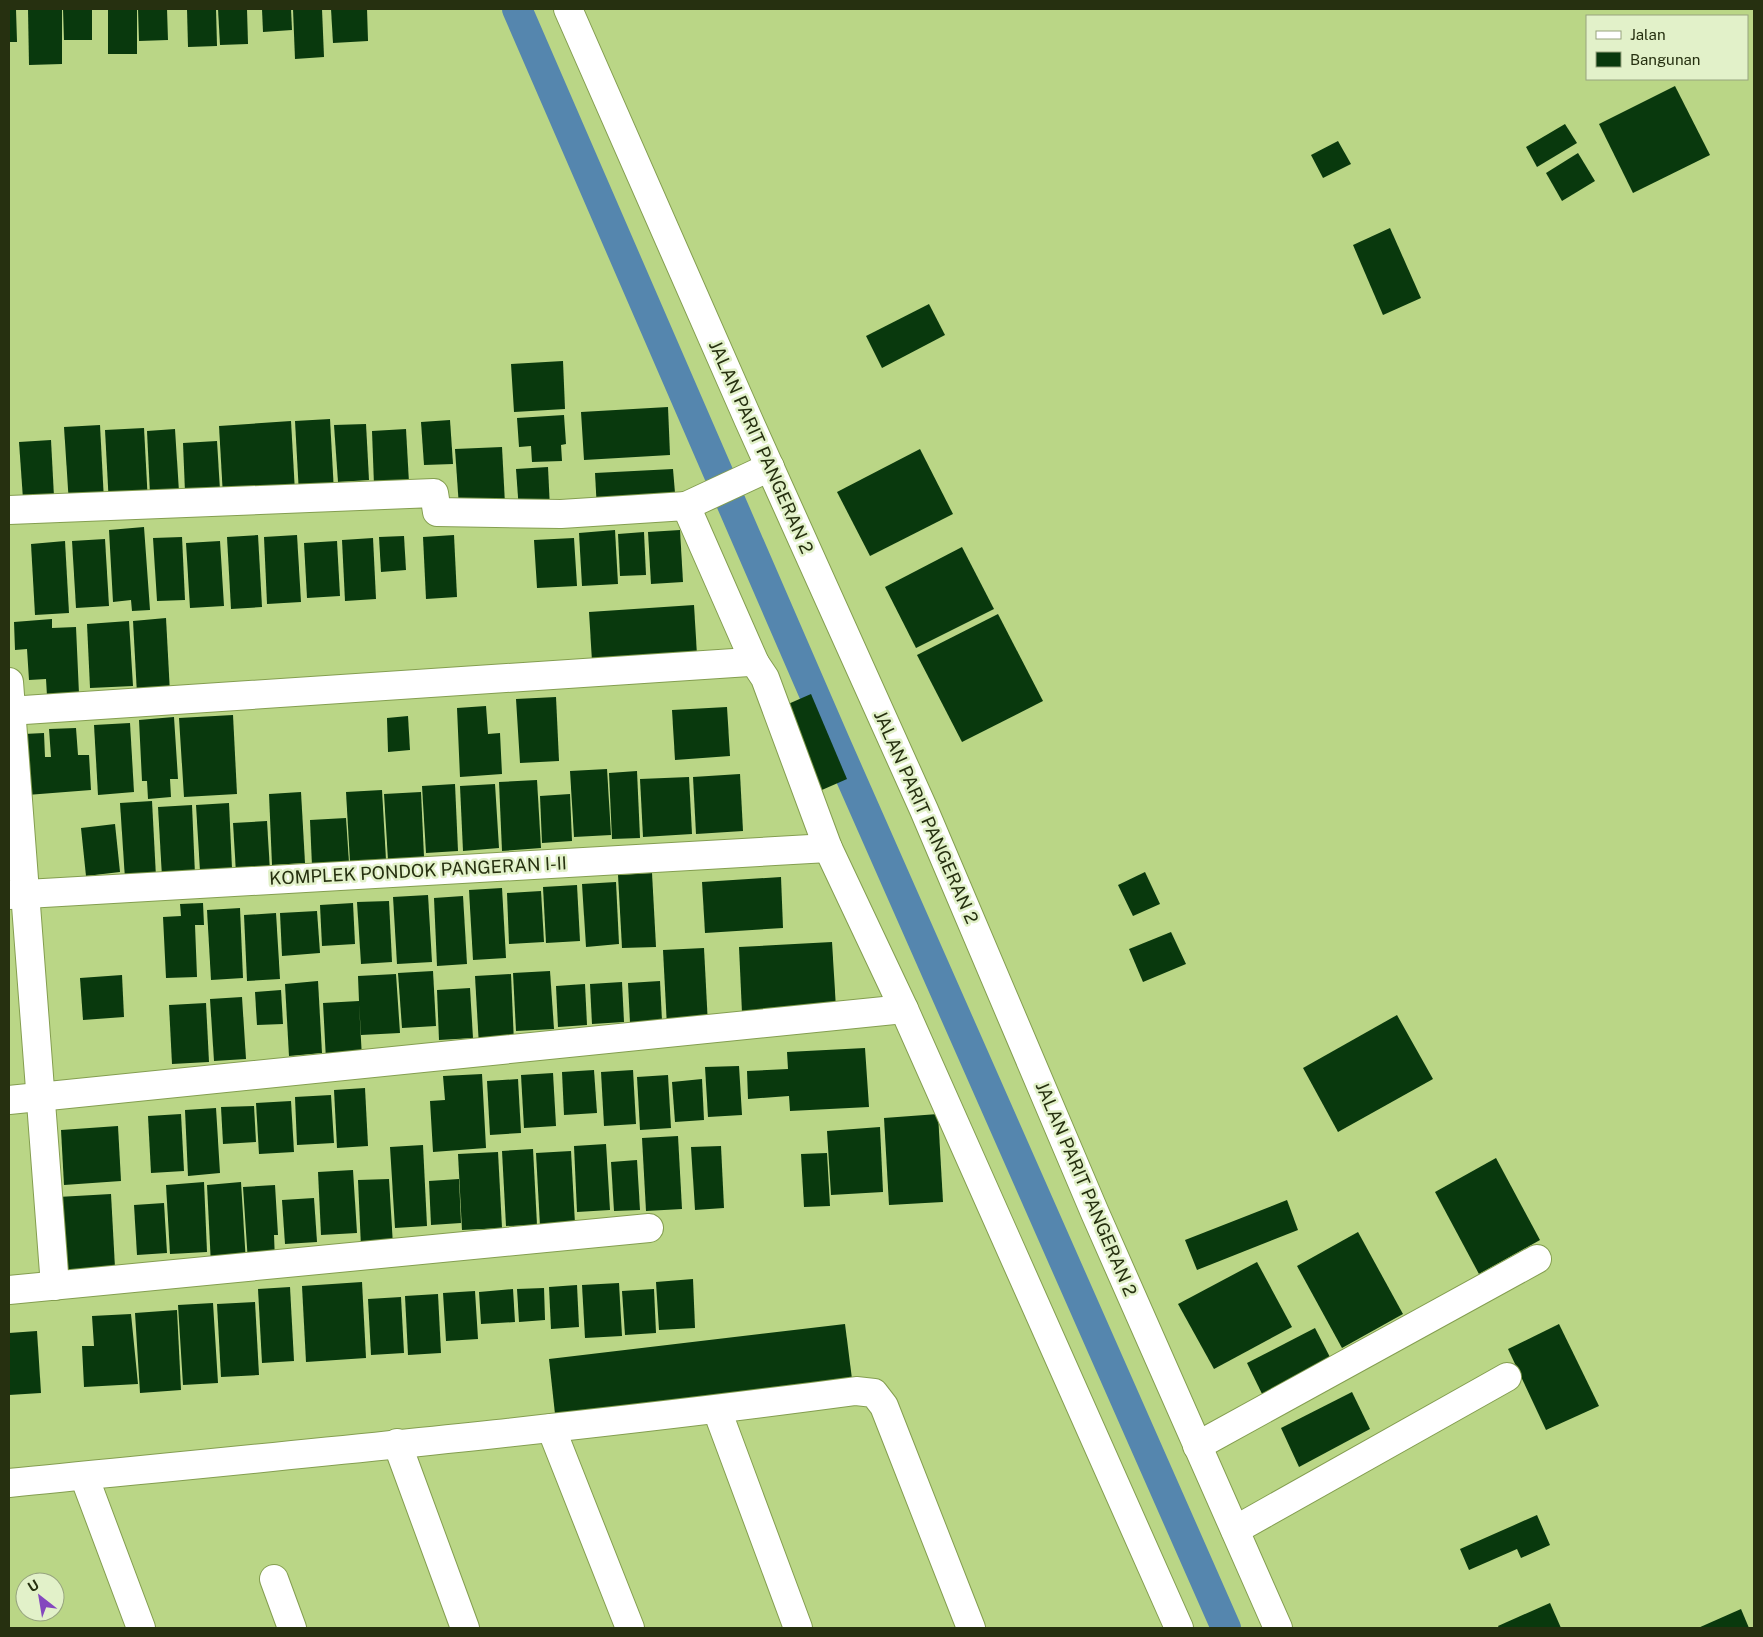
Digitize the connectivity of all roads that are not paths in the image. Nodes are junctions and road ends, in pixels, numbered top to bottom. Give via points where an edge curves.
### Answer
1 (568, 9) edge
2 (763, 471) junction
3 (693, 503) junction
4 (9, 510) edge
5 (755, 663) junction
6 (9, 682) edge
7 (10, 711) edge
8 (828, 848) junction
9 (17, 894) edge
10 (904, 1009) junction
11 (41, 1098) junction
12 (9, 1100) edge
13 (649, 1228) dead end
14 (1537, 1259) dead end
15 (55, 1286) junction
16 (9, 1290) edge
17 (1507, 1377) dead end
18 (717, 1410) junction
19 (551, 1428) junction
20 (397, 1443) junction
21 (1197, 1446) junction
22 (84, 1476) junction
23 (9, 1483) edge
24 (1235, 1530) junction
25 (274, 1579) dead end
26 (141, 1628) edge
27 (292, 1628) edge
28 (465, 1628) edge
29 (630, 1628) edge
30 (798, 1628) edge
31 (971, 1628) edge
32 (1179, 1628) edge
33 (1278, 1628) edge

1 - 2 street, JALAN PARIT PANGERAN 2
2 - 3 street
2 - 21 street, JALAN PARIT PANGERAN 2 via 924,810
3 - 4 street via 561,514 437,512 434,493
3 - 5 street
5 - 7 street
5 - 8 street via 765,678
6 - 7 street
7 - 9 street
8 - 9 street, KOMPLEK PONDOK PANGERAN I-II
8 - 10 street
9 - 11 street
10 - 11 street
10 - 32 street
11 - 12 street
11 - 15 street
13 - 15 street
14 - 21 street
15 - 16 street
17 - 24 street
18 - 19 street
18 - 30 street
18 - 31 street via 856,1391 874,1393 884,1406
19 - 20 street
19 - 29 street
20 - 22 street
20 - 28 street
21 - 24 street, JALAN PARIT PANGERAN 2
22 - 23 street
22 - 26 street
24 - 33 street, JALAN PARIT PANGERAN 2
25 - 27 street

